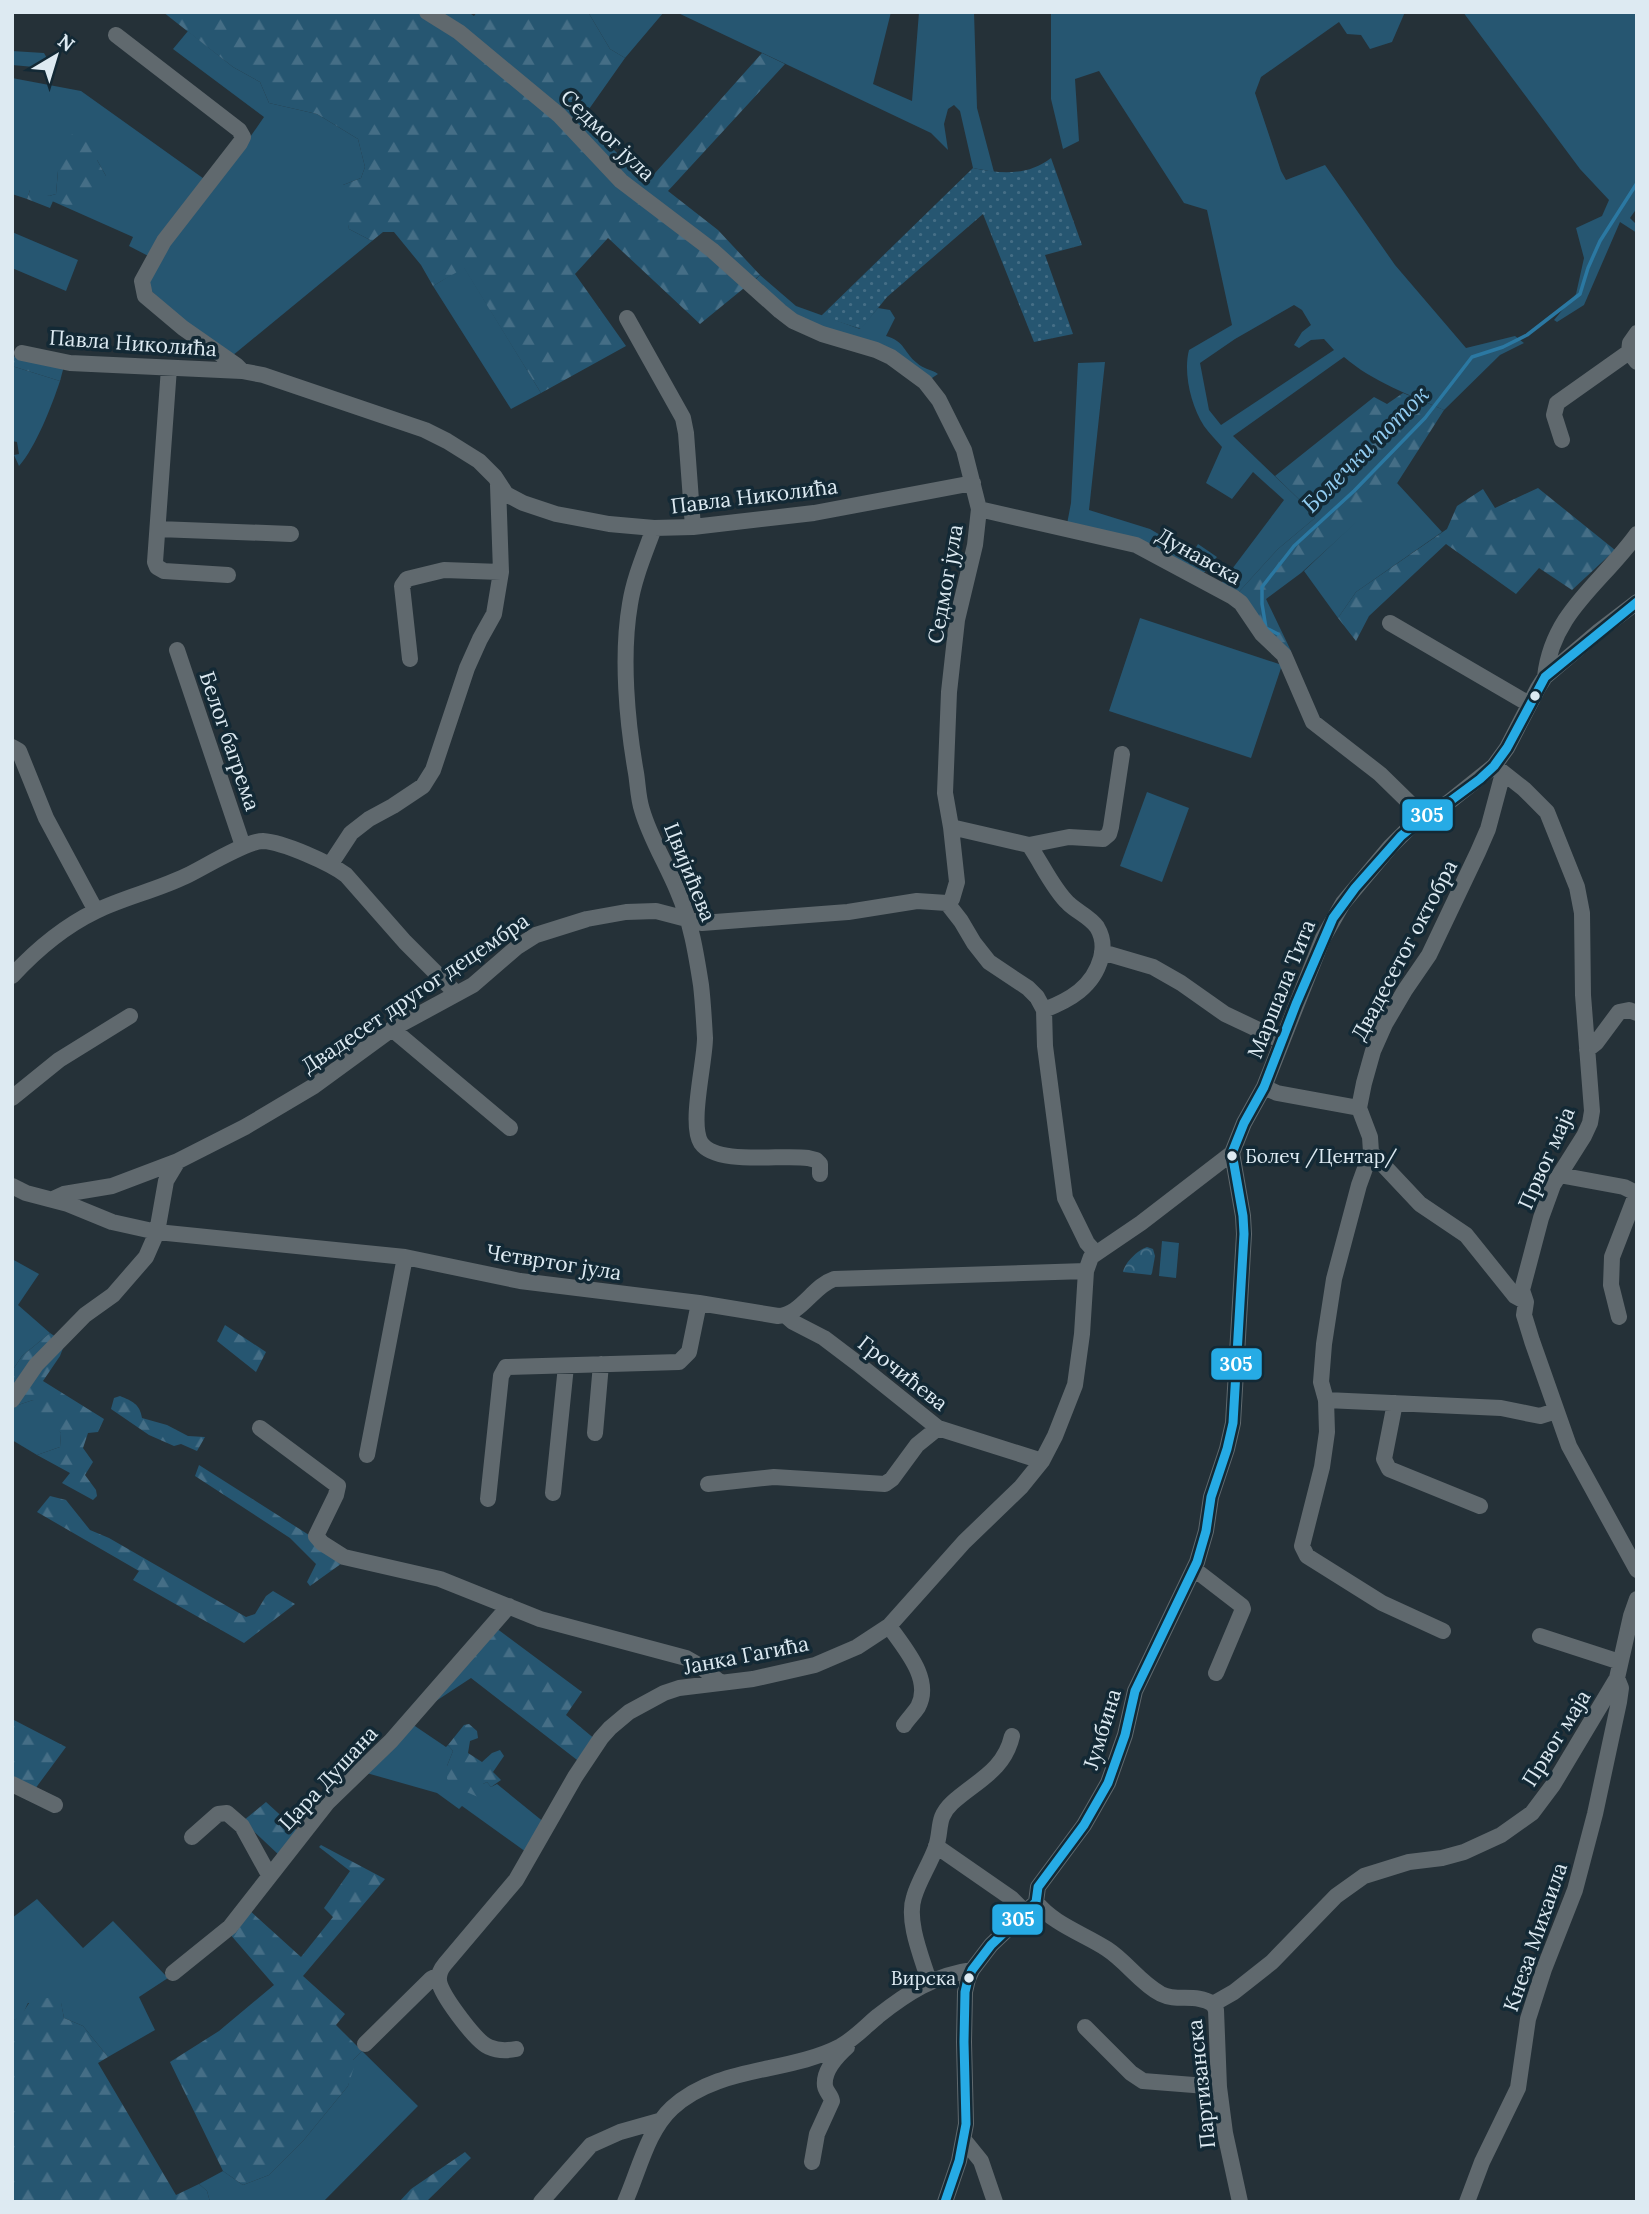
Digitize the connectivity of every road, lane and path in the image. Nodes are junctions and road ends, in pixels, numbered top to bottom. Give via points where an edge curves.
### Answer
1 (426, 12) edge
2 (116, 35) dead end
3 (626, 318) dead end
4 (1637, 333) edge
5 (22, 353) dead end
6 (1633, 357) edge
7 (169, 368) junction
8 (242, 371) junction
9 (1562, 440) dead end
10 (973, 483) junction
11 (499, 485) junction
12 (979, 509) junction
13 (693, 527) junction
14 (654, 528) junction
15 (158, 529) junction
16 (291, 534) dead end
17 (1637, 534) edge
18 (501, 572) junction
19 (228, 575) dead end
20 (1637, 602) edge
21 (1390, 623) dead end
22 (177, 650) dead end
23 (410, 659) dead end
24 (1545, 677) junction
25 (1529, 704) junction
26 (12, 747) edge
27 (1122, 754) dead end
28 (1499, 769) junction
29 (1424, 817) junction
30 (951, 827) junction
31 (1030, 845) junction
32 (243, 846) junction
33 (330, 865) junction
34 (947, 903) junction
35 (96, 911) junction
36 (689, 922) junction
37 (1102, 952) junction
38 (12, 976) edge
39 (456, 993) junction
40 (1044, 1010) junction
41 (1637, 1013) edge
42 (130, 1016) dead end
43 (392, 1029) junction
44 (1282, 1041) junction
45 (1587, 1050) junction
46 (1264, 1087) junction
47 (12, 1098) edge
48 (1359, 1108) junction
49 (510, 1128) dead end
50 (1371, 1152) junction
51 (1232, 1153) junction
52 (178, 1161) junction
53 (820, 1174) dead end
54 (1559, 1175) junction
55 (12, 1185) edge
56 (53, 1199) junction
57 (157, 1232) junction
58 (1096, 1253) junction
59 (405, 1257) junction
60 (1086, 1270) junction
61 (1526, 1302) junction
62 (699, 1303) junction
63 (785, 1315) junction
64 (1619, 1317) dead end
65 (601, 1364) junction
66 (566, 1366) junction
67 (12, 1400) edge
68 (1326, 1400) junction
69 (1395, 1403) junction
70 (1556, 1411) junction
71 (260, 1428) dead end
72 (938, 1428) junction
73 (595, 1433) dead end
74 (367, 1455) dead end
75 (1042, 1461) junction
76 (708, 1484) dead end
77 (553, 1493) dead end
78 (488, 1499) dead end
79 (1480, 1506) dead end
80 (1194, 1569) junction
81 (1637, 1570) edge
82 (1637, 1599) edge
83 (509, 1606) junction
84 (890, 1626) junction
85 (1443, 1631) dead end
86 (1540, 1636) dead end
87 (1618, 1670) junction
88 (1216, 1673) dead end
89 (721, 1683) junction
90 (904, 1725) dead end
91 (1012, 1736) dead end
92 (12, 1784) edge
93 (55, 1805) dead end
94 (192, 1838) dead end
95 (936, 1846) junction
96 (269, 1875) junction
97 (1030, 1907) junction
98 (972, 1970) junction
99 (173, 1973) dead end
100 (439, 1975) junction
101 (929, 1981) junction
102 (1213, 2004) junction
103 (1085, 2027) dead end
104 (854, 2037) junction
105 (365, 2044) dead end
106 (516, 2049) dead end
107 (1219, 2087) junction
108 (659, 2121) junction
109 (964, 2140) junction
110 (812, 2162) dead end
111 (541, 2202) edge
112 (625, 2202) edge
113 (945, 2202) edge
114 (995, 2202) edge
115 (1240, 2202) edge
116 (1468, 2202) edge

1 - 10 street, Седмог јула via 459,32 559,115 621,181 712,250 793,321 876,350 925,382 964,450
2 - 8 street, Павла Николића via 242,134 240,143 164,241 142,286 145,296
3 - 13 street via 682,418
4 - 6 street via 1630,343
5 - 7 street, Павла Николића via 70,363
6 - 9 street via 1558,403 1554,415
7 - 8 street, Павла Николића
7 - 15 street
8 - 11 street, Павла Николића via 425,430 479,461
10 - 12 street, Седмог јула
10 - 13 street, Павла Николића via 814,513
11 - 14 street, Павла Николића via 512,498 544,511
11 - 18 street
12 - 29 street, Дунавска via 1136,545 1233,597 1284,655 1313,722 1380,774
12 - 30 street, Седмог јула via 957,620 949,692 945,793
13 - 14 street, Павла Николића
14 - 36 street, Цвијићева via 630,605 629,729 642,810
15 - 16 street
15 - 19 street via 155,562 160,570
17 - 24 street via 1570,612 1551,649
18 - 23 street via 444,570 407,579 402,586
18 - 33 street via 494,614 467,668 431,776 416,791 360,825
20 - 24 street, Маршала Тита
21 - 25 street
22 - 32 street, Белог багрема
24 - 25 street, Маршала Тита
25 - 28 street, Маршала Тита
26 - 35 street via 19,751 46,818
27 - 31 street via 1106,837 1060,838
28 - 29 street, Маршала Тита
28 - 45 street, Првог маја via 1546,813 1577,887
28 - 48 street, Двадесетог октобра via 1488,829 1429,955 1385,1024
29 - 44 street, Маршала Тита via 1390,847 1333,918
30 - 31 street
30 - 34 street, Седмог јула via 957,882
31 - 37 street via 1067,903 1097,928
32 - 33 street via 263,841
32 - 35 street via 183,878
33 - 39 street via 346,875
34 - 36 street, Двадесет другог децембра via 917,901 848,912
34 - 40 street via 989,962 1028,988
35 - 38 street via 38,950
36 - 39 street, Двадесет другог децембра via 656,911 562,925 536,934 473,985
36 - 53 street, Цвијићева via 705,1038 698,1103 701,1142 722,1156 808,1158 820,1164
37 - 40 street via 1086,986
37 - 44 street via 1153,968 1225,1014
39 - 43 street, Двадесет другог децембра
40 - 58 street via 1065,1198
41 - 45 street via 1619,1012
42 - 47 street via 59,1060
43 - 49 street
43 - 52 street, Двадесет другог децембра via 314,1086
44 - 46 street, Маршала Тита
45 - 54 street, Првог маја via 1590,1123
46 - 48 street
46 - 51 street, Маршала Тита
48 - 50 street
50 - 61 street via 1420,1204 1466,1235 1515,1296
50 - 68 street via 1334,1279 1321,1382
51 - 58 street, Маршала Тита
51 - 80 street, Јумбина via 1244,1234 1232,1432
52 - 56 street, Двадесет другог децембра via 112,1186
52 - 57 street via 166,1181
54 - 61 street, Првог маја via 1527,1269 1522,1290
54 - 64 street via 1634,1192 1612,1257 1611,1285
55 - 56 street, Четвртог јула
56 - 57 street, Четвртог јула via 111,1222
57 - 59 street, Четвртог јула
57 - 67 street via 135,1271 36,1365
58 - 60 street, Маршала Тита
59 - 62 street, Четвртог јула via 520,1281
59 - 74 street
60 - 63 street via 834,1279
60 - 75 street, Јанка Гагића via 1075,1385
61 - 70 street, Првог маја via 1524,1315
62 - 63 street, Четвртог јула
62 - 65 street via 689,1352 679,1362
63 - 72 street, Грочићева via 858,1363
65 - 66 street
65 - 73 street
66 - 77 street
66 - 78 street via 506,1367 503,1371
68 - 69 street
68 - 85 street via 1322,1467 1303,1551 1382,1603
69 - 70 street via 1502,1408 1539,1416
69 - 79 street via 1384,1459 1389,1469
70 - 81 street, Првог маја via 1569,1446
71 - 83 street via 338,1486 317,1534 321,1543 344,1557 440,1579
72 - 75 street, Грочићева
72 - 76 street via 917,1445 885,1484 774,1478
75 - 84 street, Јанка Гагића
80 - 88 street via 1243,1609
80 - 97 street, Јумбина via 1135,1691 1108,1783 1084,1825 1038,1887
82 - 87 street, Првог маја
83 - 89 street via 568,1628 686,1658
83 - 96 street, Цара Душана via 391,1741 327,1803
84 - 89 street, Јанка Гагића via 815,1665
84 - 90 street via 917,1668 922,1691
86 - 87 street
87 - 102 street, Првог маја via 1553,1785 1532,1813 1501,1835 1464,1852 1364,1876 1336,1896 1272,1962
87 - 116 street, Кнеза Михаила via 1620,1692 1612,1741 1575,1890 1528,2019 1518,2088
89 - 100 street, Јанка Гагића via 664,1693 610,1728 575,1776 516,1880
91 - 95 street via 996,1768 944,1813
92 - 93 street
94 - 96 street via 218,1814 227,1813 242,1826
95 - 97 street, Партизанска
95 - 101 street via 912,1901 915,1934
96 - 99 street, Цара Душана via 230,1927
97 - 98 street, Јумбина via 990,1945
97 - 102 street, Партизанска via 1108,1949 1162,1994
98 - 101 street
98 - 109 street, Јумбина via 965,1992
100 - 105 street, Јанка Гагића
100 - 106 street via 440,1985 462,2021 483,2044 505,2051
101 - 104 street
102 - 107 street, Партизанска
103 - 107 street via 1143,2081
104 - 108 street via 825,2053 710,2084
104 - 110 street via 828,2070 825,2086 832,2101 817,2134
107 - 115 street, Партизанска
108 - 111 street via 591,2145
108 - 112 street
109 - 113 street, Јумбина
109 - 114 street via 981,2161

